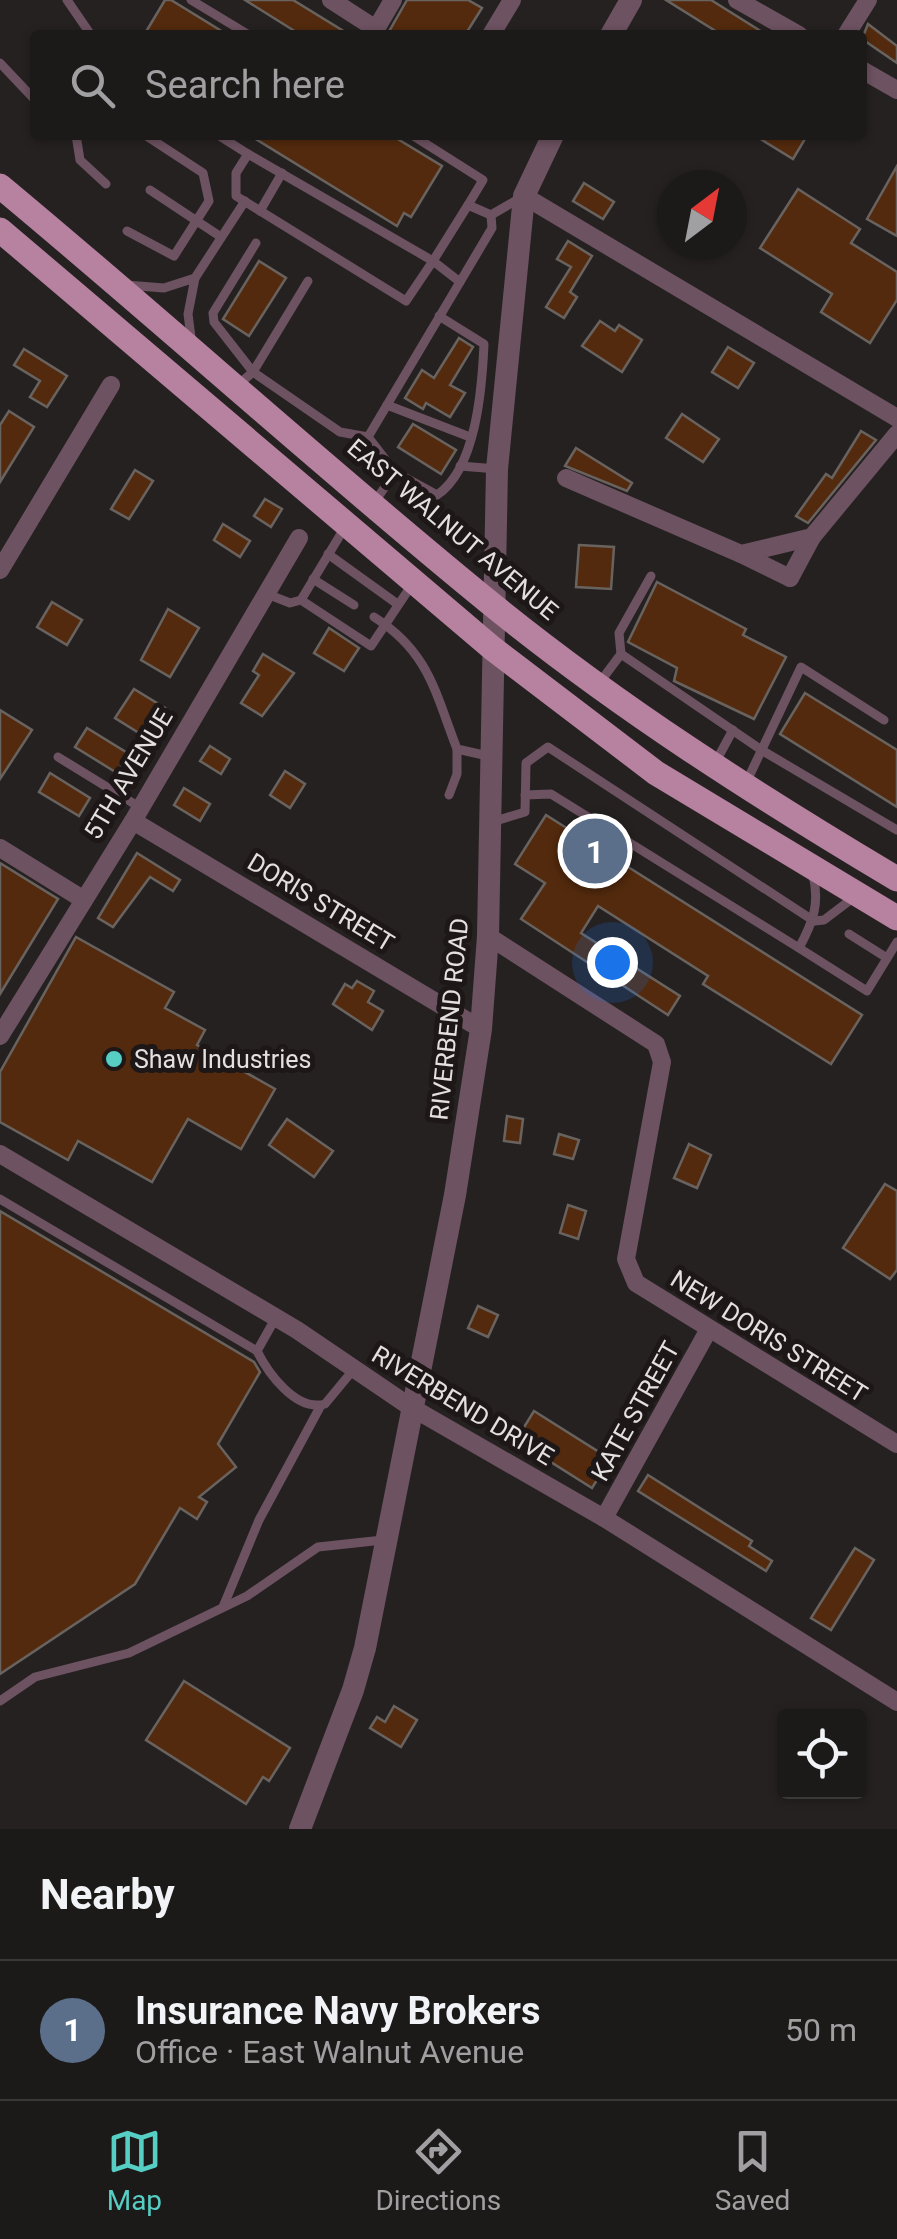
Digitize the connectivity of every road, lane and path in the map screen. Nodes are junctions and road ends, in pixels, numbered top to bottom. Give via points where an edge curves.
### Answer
1 (66, 0) edge
2 (191, 0) edge
3 (330, 0) edge
4 (393, 0) edge
5 (512, 0) edge
6 (630, 0) edge
7 (868, 0) edge
8 (742, 1) edge
9 (87, 30) edge
10 (241, 30) edge
11 (493, 30) edge
12 (613, 30) edge
13 (791, 30) edge
14 (849, 30) edge
15 (0, 63) edge
16 (867, 73) edge
17 (897, 90) edge
18 (30, 95) edge
19 (77, 140) edge
20 (154, 140) edge
21 (226, 140) edge
22 (420, 140) edge
23 (551, 140) edge
24 (248, 154) junction
25 (282, 173) junction
26 (106, 184) dead end
27 (0, 186) edge
28 (150, 190) dead end
29 (524, 196) junction
30 (245, 201) junction
31 (468, 204) junction
32 (260, 210) junction
33 (491, 215) junction
34 (198, 222) junction
35 (0, 230) edge
36 (127, 230) dead end
37 (222, 237) junction
38 (256, 243) dead end
39 (433, 260) junction
40 (195, 278) junction
41 (308, 282) dead end
42 (460, 282) junction
43 (118, 284) junction
44 (439, 316) junction
45 (192, 347) junction
46 (245, 379) junction
47 (111, 384) dead end
48 (492, 399) junction
49 (387, 405) junction
50 (897, 418) edge
51 (897, 434) edge
52 (368, 437) junction
53 (470, 437) junction
54 (460, 466) junction
55 (496, 470) junction
56 (395, 472) junction
57 (566, 478) dead end
58 (374, 503) junction
59 (347, 525) junction
60 (299, 538) dead end
61 (812, 538) junction
62 (780, 545) junction
63 (328, 554) junction
64 (741, 554) junction
65 (0, 570) edge
66 (650, 576) dead end
67 (790, 578) junction
68 (313, 579) junction
69 (414, 582) junction
70 (267, 594) junction
71 (301, 600) junction
72 (396, 603) junction
73 (491, 604) junction
74 (354, 605) dead end
75 (379, 620) junction
76 (492, 648) junction
77 (621, 654) junction
78 (598, 685) junction
79 (884, 720) dead end
80 (733, 730) junction
81 (457, 749) junction
82 (763, 751) junction
83 (490, 756) junction
84 (58, 757) dead end
85 (713, 766) junction
86 (744, 787) junction
87 (450, 795) dead end
88 (525, 795) junction
89 (137, 814) junction
90 (490, 823) junction
91 (897, 830) edge
92 (0, 848) edge
93 (811, 868) junction
94 (895, 873) edge
95 (858, 895) junction
96 (84, 900) junction
97 (897, 918) edge
98 (814, 922) junction
99 (849, 934) dead end
100 (488, 936) junction
101 (897, 942) edge
102 (799, 948) junction
103 (887, 958) junction
104 (481, 1028) junction
105 (0, 1036) edge
106 (0, 1154) edge
107 (0, 1199) edge
108 (276, 1317) junction
109 (709, 1329) junction
110 (257, 1351) junction
111 (354, 1369) junction
112 (410, 1406) junction
113 (320, 1407) junction
114 (897, 1444) edge
115 (604, 1518) junction
116 (386, 1539) junction
117 (223, 1607) junction
118 (0, 1701) edge
119 (897, 1702) edge
120 (300, 1829) edge

1 - 9 lane
2 - 10 lane
3 - 4 street via 376,29
5 - 11 street
6 - 12 street
7 - 14 street
8 - 13 street
15 - 18 lane
16 - 17 street
19 - 26 lane via 80,160
20 - 34 lane via 203,173 210,201
21 - 24 lane
22 - 31 lane via 483,180
23 - 29 street
24 - 25 lane
24 - 30 lane via 233,186
25 - 32 lane
25 - 39 lane
27 - 43 main road, EAST WALNUT AVENUE
28 - 34 lane
29 - 33 lane
29 - 48 street, RIVERBEND ROAD
29 - 50 street
30 - 32 lane
30 - 37 lane
31 - 33 lane
31 - 39 lane
32 - 39 lane via 406,301
33 - 42 lane via 492,228
34 - 36 lane via 174,256
34 - 37 lane
35 - 59 main road
37 - 40 lane
38 - 46 lane via 212,313
39 - 42 lane
40 - 43 lane via 164,288
40 - 45 lane via 188,314
41 - 46 lane
42 - 44 lane
43 - 45 main road, EAST WALNUT AVENUE
44 - 48 lane via 484,344
44 - 49 lane
45 - 46 main road, EAST WALNUT AVENUE
46 - 52 lane via 340,432
46 - 58 main road, EAST WALNUT AVENUE
47 - 65 street
48 - 53 lane
48 - 55 street, RIVERBEND ROAD
49 - 52 lane
49 - 53 lane
51 - 61 street
52 - 56 lane
53 - 54 lane
54 - 55 lane
54 - 56 lane via 455,483 437,495
55 - 73 street, RIVERBEND ROAD
56 - 58 lane
57 - 64 street
58 - 73 main road, EAST WALNUT AVENUE
59 - 63 lane
59 - 69 main road
60 - 70 street, 5TH AVENUE
61 - 62 street
61 - 67 street
62 - 64 street
62 - 67 street
63 - 68 lane
63 - 72 lane
64 - 67 street
66 - 77 lane via 620,633
68 - 71 lane
68 - 74 lane
69 - 72 lane
69 - 76 main road
70 - 71 lane
70 - 89 street, 5TH AVENUE
71 - 75 lane via 370,646
72 - 75 lane
73 - 76 street, RIVERBEND ROAD
73 - 78 main road, EAST WALNUT AVENUE
75 - 81 lane via 428,666
76 - 83 street, RIVERBEND ROAD
76 - 93 main road via 656,773
77 - 78 lane
77 - 80 lane
78 - 85 main road, EAST WALNUT AVENUE
79 - 82 lane via 801,667
80 - 82 lane
80 - 85 lane
81 - 83 lane
81 - 87 lane
82 - 86 lane
82 - 91 lane
83 - 90 street, RIVERBEND ROAD
84 - 89 lane
85 - 86 main road, EAST WALNUT AVENUE
86 - 94 main road, EAST WALNUT AVENUE
88 - 90 lane via 525,812
88 - 98 lane via 526,763 548,747
88 - 102 lane via 551,794
89 - 96 street, 5TH AVENUE
89 - 104 street, DORIS STREET
90 - 100 street, RIVERBEND ROAD
92 - 96 street
93 - 95 main road
93 - 98 lane via 818,897
95 - 97 main road
95 - 98 lane
96 - 105 street, 5TH AVENUE
98 - 102 lane
99 - 103 lane
100 - 104 street, RIVERBEND ROAD
100 - 109 street, NEW DORIS STREET via 656,1044 662,1062 628,1272
101 - 103 lane
102 - 103 lane via 868,992
104 - 112 street, RIVERBEND ROAD via 455,1195
106 - 108 street, RIVERBEND DRIVE
107 - 110 lane
108 - 110 lane
108 - 111 street, RIVERBEND DRIVE
109 - 114 street, NEW DORIS STREET
109 - 115 street, KATE STREET
110 - 113 lane via 270,1378
111 - 112 street, RIVERBEND DRIVE
111 - 113 lane
112 - 115 street, RIVERBEND DRIVE
112 - 116 street, RIVERBEND ROAD
113 - 117 lane via 258,1520
115 - 119 street, RIVERBEND DRIVE
116 - 117 lane via 318,1547
116 - 120 street, RIVERBEND ROAD via 353,1690
117 - 118 lane via 129,1653 34,1677

